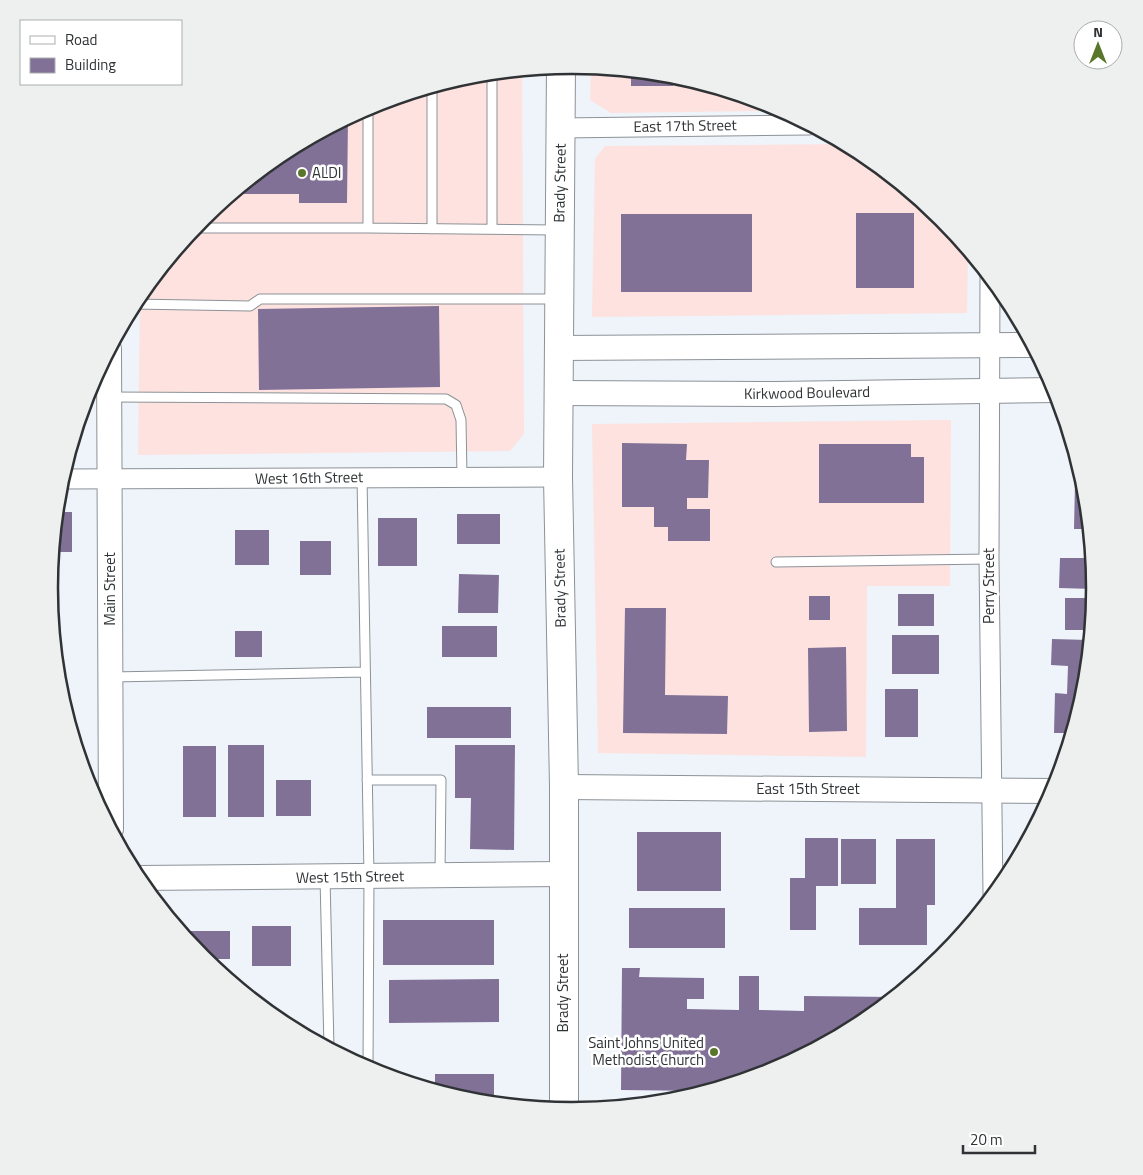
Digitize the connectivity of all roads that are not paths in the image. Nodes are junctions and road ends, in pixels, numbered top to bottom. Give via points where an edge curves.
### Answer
1 (561, 74) edge
2 (492, 80) edge
3 (432, 93) edge
4 (368, 116) edge
5 (793, 124) edge
6 (560, 128) junction
7 (204, 228) edge
8 (368, 228) junction
9 (432, 229) junction
10 (492, 229) junction
11 (559, 230) junction
12 (990, 290) edge
13 (559, 299) junction
14 (143, 304) edge
15 (990, 345) junction
16 (1024, 345) edge
17 (558, 348) junction
18 (109, 364) edge
19 (1046, 390) edge
20 (990, 391) junction
21 (558, 394) junction
22 (110, 397) junction
23 (362, 477) junction
24 (462, 477) junction
25 (558, 477) junction
26 (69, 479) edge
27 (110, 480) junction
28 (989, 559) junction
29 (776, 562) dead end
30 (365, 672) junction
31 (110, 677) junction
32 (367, 780) junction
33 (564, 787) junction
34 (991, 790) junction
35 (1043, 791) edge
36 (111, 815) edge
37 (563, 874) junction
38 (369, 876) junction
39 (440, 876) junction
40 (325, 877) junction
41 (148, 878) edge
42 (993, 881) edge
43 (329, 1040) edge
44 (368, 1059) edge
45 (564, 1102) edge

1 - 6 highway, Brady Street
2 - 10 lane
3 - 9 lane
4 - 8 lane
5 - 6 street, East 17th Street
6 - 11 highway, Brady Street
7 - 8 lane
8 - 9 lane
9 - 10 lane
10 - 11 lane
11 - 13 highway, Brady Street
12 - 15 street, Perry Street
13 - 14 lane via 260,299 250,306
13 - 17 highway, Brady Street
15 - 16 street
15 - 17 street
15 - 20 street, Perry Street
17 - 21 highway, Brady Street
18 - 22 street, Main Street
19 - 20 street, Kirkwood Boulevard
20 - 21 street, Kirkwood Boulevard
20 - 28 street, Perry Street
21 - 25 highway, Brady Street
22 - 24 lane via 446,400 456,405 461,420
22 - 27 street, Main Street
23 - 24 street, West 16th Street
23 - 27 street, West 16th Street
23 - 30 lane
24 - 25 street, West 16th Street
25 - 33 highway, Brady Street
26 - 27 street, West 16th Street
27 - 31 street, Main Street
28 - 29 lane
28 - 34 street, Perry Street
30 - 31 lane
30 - 32 lane
31 - 36 street, Main Street
32 - 38 lane
32 - 39 lane via 441,780
33 - 34 street, East 15th Street
33 - 37 highway, Brady Street
34 - 35 street, East 15th Street
34 - 42 street, Perry Street
37 - 39 street, West 15th Street
37 - 45 highway, Brady Street
38 - 39 street, West 15th Street
38 - 40 street, West 15th Street
38 - 44 lane
40 - 41 street, West 15th Street
40 - 43 lane

